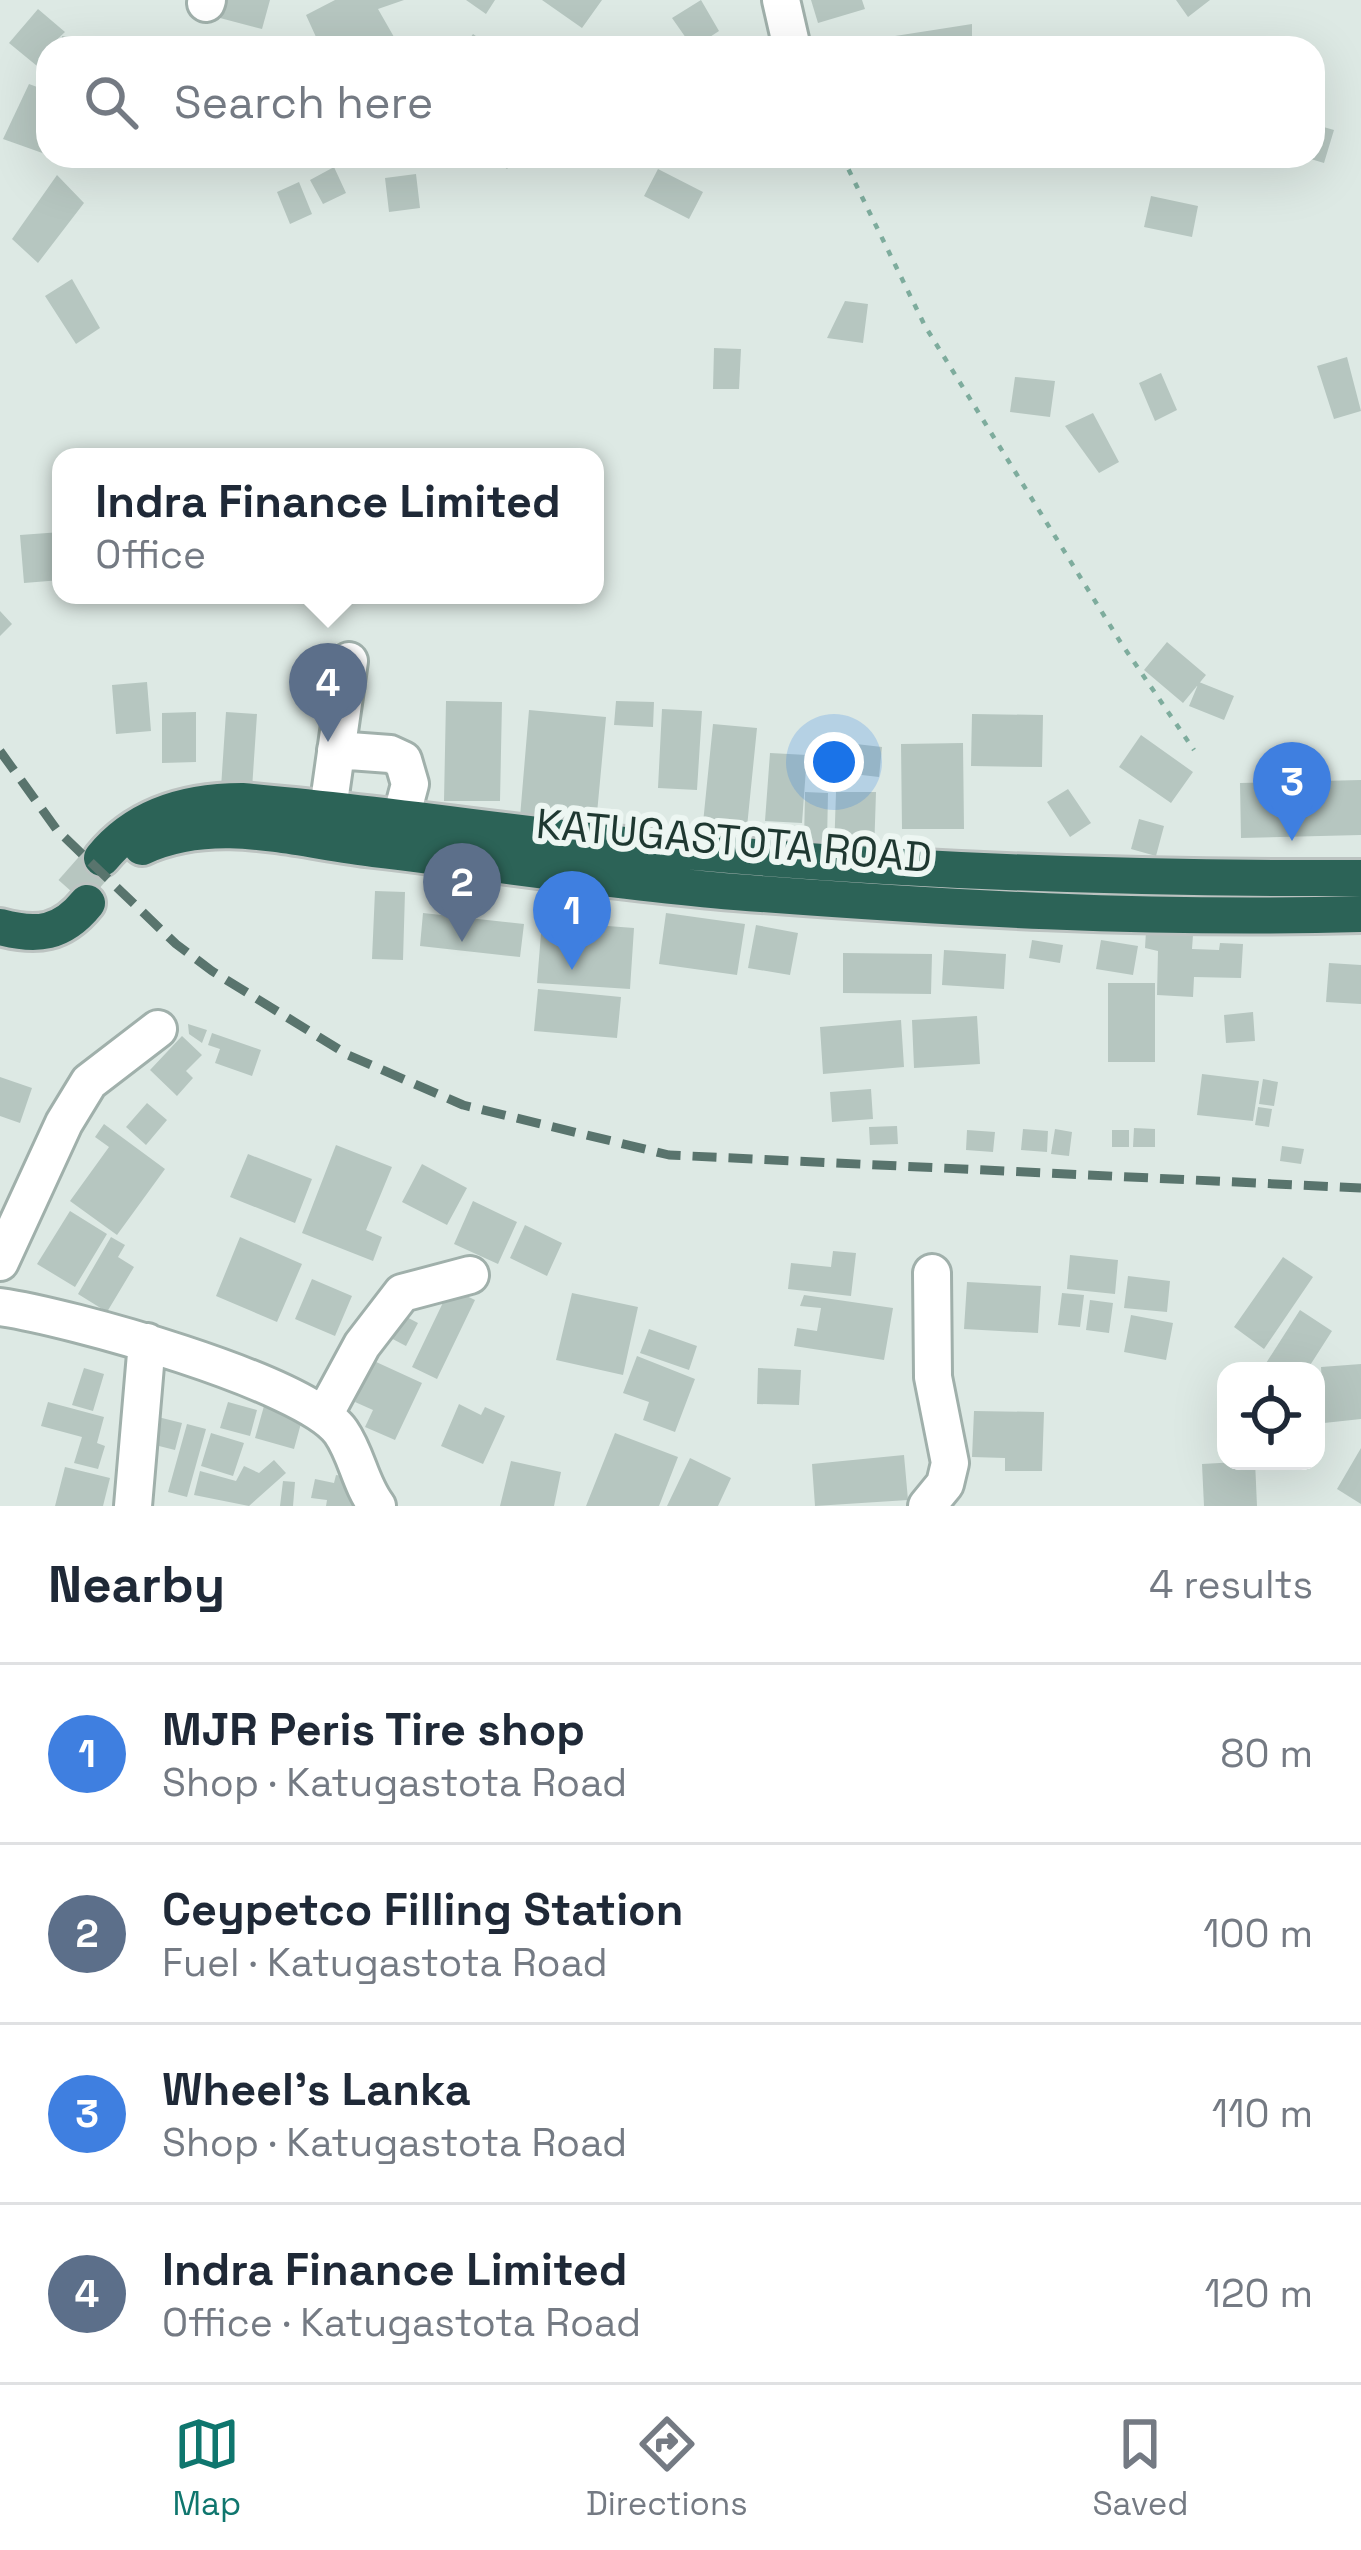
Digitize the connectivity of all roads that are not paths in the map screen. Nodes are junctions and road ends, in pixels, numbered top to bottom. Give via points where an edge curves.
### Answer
1 (782, 0) edge
2 (790, 36) edge
3 (349, 661) dead end
4 (336, 750) junction
5 (328, 808) junction
6 (401, 818) junction
7 (1361, 878) edge
8 (0, 907) edge
9 (1361, 914) edge
10 (0, 927) edge
11 (158, 1029) dead end
12 (0, 1262) edge
13 (932, 1273) dead end
14 (470, 1275) dead end
15 (0, 1307) edge
16 (147, 1342) junction
17 (324, 1415) junction
18 (133, 1506) edge
19 (377, 1506) edge
20 (927, 1506) edge

1 - 2 street
3 - 4 street
4 - 5 street
4 - 6 street via 403,760 410,784
5 - 6 highway, KATUGASTOTA ROAD
5 - 9 highway, KATUGASTOTA ROAD via 189,805 137,826 108,864 162,838 241,829 730,891 1063,911
6 - 7 highway, KATUGASTOTA ROAD via 700,853 977,872
8 - 10 highway via 45,914 79,898 75,918 48,932
11 - 12 street via 89,1082
13 - 20 street via 934,1377 950,1463
14 - 17 street via 402,1293
15 - 16 street
16 - 17 street
16 - 18 street
17 - 19 street via 341,1432

